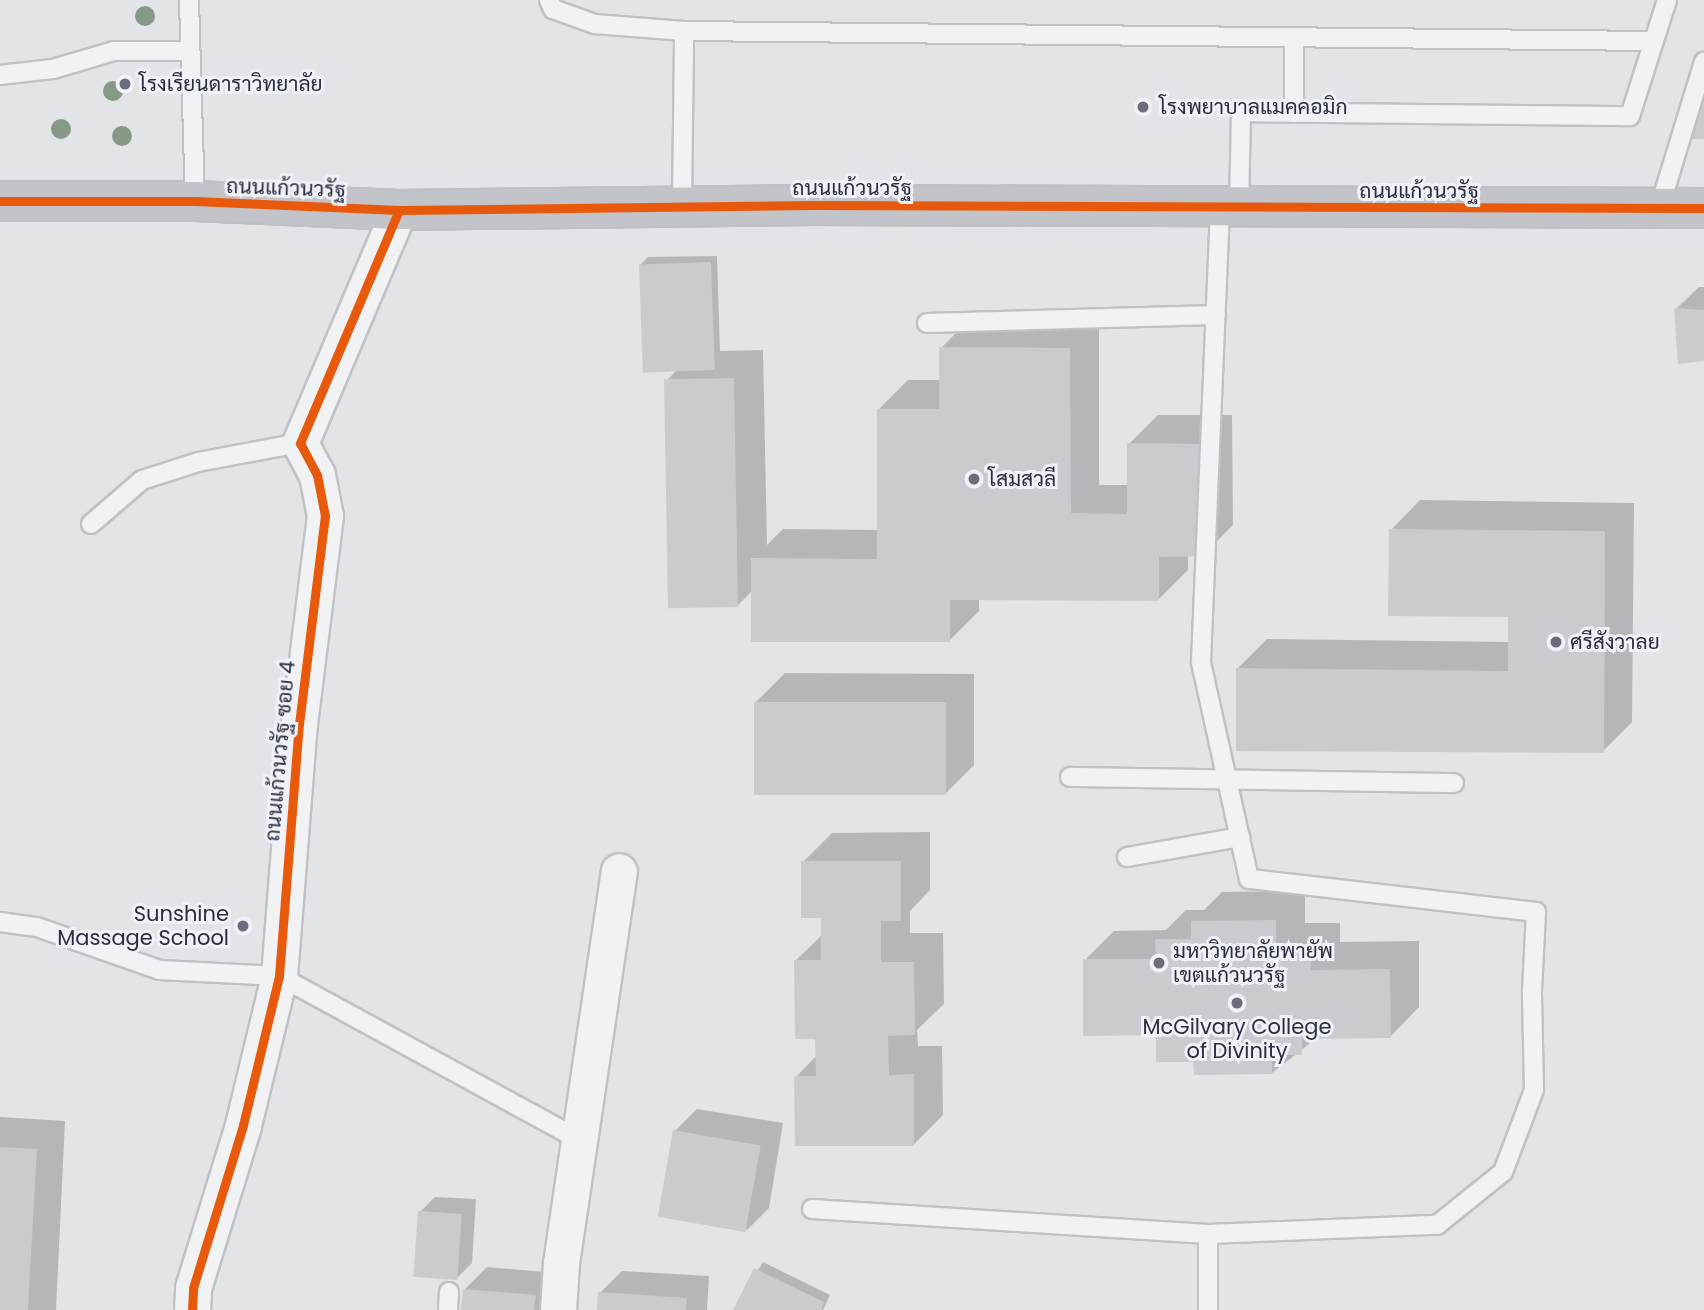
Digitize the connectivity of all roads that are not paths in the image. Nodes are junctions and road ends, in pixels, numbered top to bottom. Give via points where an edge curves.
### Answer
1 (189, 0) edge
2 (549, 0) edge
3 (1667, 0) edge
4 (684, 31) junction
5 (1294, 39) junction
6 (1654, 41) junction
7 (190, 51) junction
8 (1704, 62) edge
9 (0, 75) edge
10 (1294, 113) junction
11 (0, 201) edge
12 (195, 201) junction
13 (682, 205) junction
14 (1230, 208) junction
15 (1704, 208) edge
16 (1659, 209) junction
17 (399, 210) junction
18 (1216, 315) junction
19 (927, 323) dead end
20 (300, 443) junction
21 (91, 524) dead end
22 (1070, 777) dead end
23 (1227, 779) junction
24 (1454, 783) dead end
25 (1240, 837) junction
26 (1127, 857) dead end
27 (619, 872) dead end
28 (0, 922) edge
29 (279, 976) junction
30 (580, 1140) junction
31 (813, 1209) dead end
32 (1208, 1234) junction
33 (449, 1292) dead end
34 (192, 1310) edge
35 (448, 1310) edge
36 (558, 1310) edge
37 (1208, 1310) edge

1 - 7 lane
2 - 4 lane via 553,9 595,24
3 - 6 lane
4 - 5 lane
4 - 13 lane
5 - 6 lane
5 - 10 lane
6 - 10 lane via 1630,116
7 - 9 lane via 114,51 53,69
7 - 12 lane
8 - 16 lane
10 - 14 lane via 1241,112
11 - 12 street, ถนนแก้วนวรัฐ
12 - 17 street, ถนนแก้วนวรัฐ
13 - 14 street, ถนนแก้วนวรัฐ
13 - 17 street, ถนนแก้วนวรัฐ
14 - 16 street, ถนนแก้วนวรัฐ
14 - 18 lane
15 - 16 street, ถนนแก้วนวรัฐ
17 - 20 street
18 - 19 lane
18 - 23 lane via 1201,662
20 - 21 lane via 198,462 142,480
20 - 29 street, ถนนแก้วนวรัฐ ซอย 4 via 317,475 325,516 300,711
22 - 23 lane
23 - 24 lane
23 - 25 lane
25 - 26 lane
25 - 32 lane via 1249,879 1536,912 1534,1090 1503,1172 1437,1225
27 - 30 street
28 - 29 lane via 37,927 160,970
29 - 30 lane
29 - 34 street, ถนนแก้วนวรัฐ ซอย 4 via 243,1125 193,1288
30 - 36 street
31 - 32 lane
32 - 37 lane
33 - 35 lane

